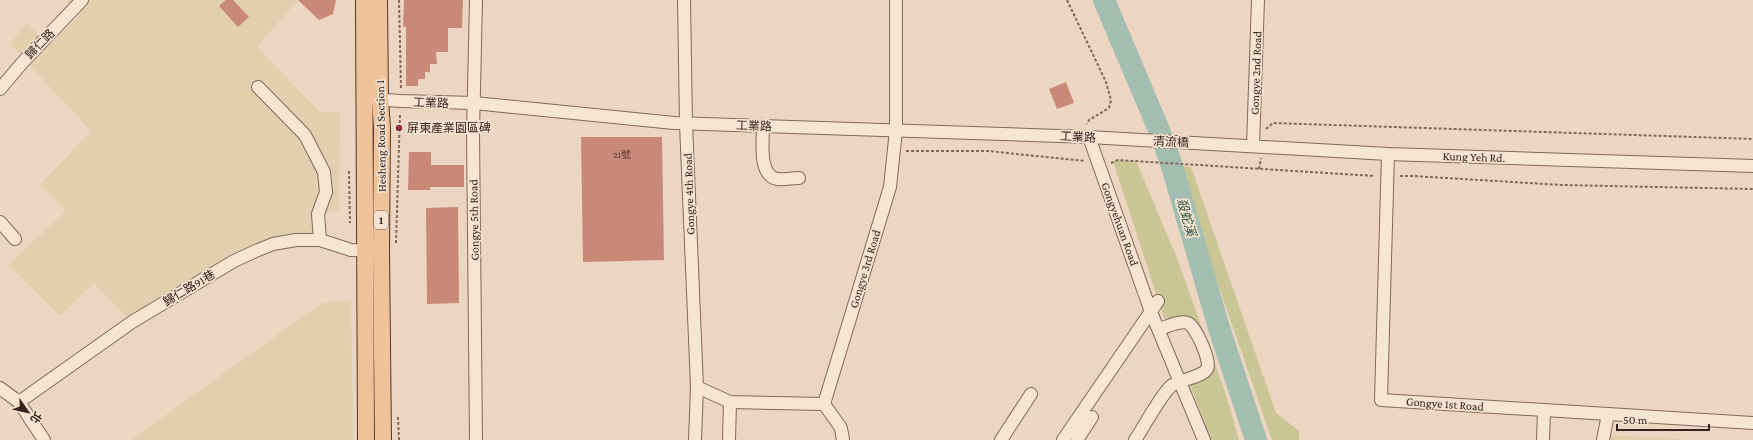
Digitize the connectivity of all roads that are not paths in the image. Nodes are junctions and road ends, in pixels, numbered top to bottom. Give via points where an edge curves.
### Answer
1 (82, 0) edge
2 (364, 0) edge
3 (380, 0) edge
4 (476, 0) edge
5 (684, 0) edge
6 (896, 0) edge
7 (1258, 0) edge
8 (258, 87) dead end
9 (0, 89) edge
10 (364, 98) junction
11 (380, 99) junction
12 (474, 104) junction
13 (686, 124) junction
14 (763, 126) junction
15 (896, 130) junction
16 (1089, 137) junction
17 (1146, 141) joint
18 (1195, 143) joint
19 (1258, 147) junction
20 (1388, 154) junction
21 (1753, 166) edge
22 (799, 178) dead end
23 (0, 222) edge
24 (16, 239) dead end
25 (320, 240) junction
26 (373, 250) junction
27 (1158, 301) dead end
28 (1151, 312) junction
29 (1159, 329) junction
30 (1180, 382) junction
31 (697, 387) junction
32 (0, 388) edge
33 (1031, 394) dead end
34 (19, 402) junction
35 (730, 402) junction
36 (824, 404) junction
37 (1544, 410) junction
38 (1608, 414) junction
39 (1092, 417) dead end
40 (1753, 423) edge
41 (44, 440) edge
42 (366, 440) edge
43 (383, 440) edge
44 (476, 440) edge
45 (696, 440) edge
46 (729, 440) edge
47 (843, 440) edge
48 (1001, 440) edge
49 (1063, 440) edge
50 (1076, 440) edge
51 (1135, 440) edge
52 (1204, 440) edge
53 (1543, 440) edge
54 (1603, 440) edge

1 - 9 street, 歸仁路
2 - 10 main road, Hesheng Road Section 1 / 1
3 - 11 main road, Hesheng Road Section 1 / 1
4 - 12 street, Gongye 5th Road
5 - 13 street, Gongye 4th Road
6 - 15 street, Gongye 3rd Road
7 - 19 street, Gongye 2nd Road
8 - 25 street via 305,135 324,172 326,192 318,214
10 - 11 street, 工業路
10 - 26 main road, Hesheng Road Section 1 / 1
11 - 12 street, 工業路
11 - 26 main road, Hesheng Road Section 1 / 1 via 382,128
12 - 13 street, 工業路
12 - 44 street, Gongye 5th Road
13 - 14 street, 工業路
13 - 31 street, Gongye 4th Road
14 - 15 street, 工業路
14 - 22 street via 763,161 766,170 778,179
15 - 16 street, 工業路
15 - 36 street, Gongye 3rd Road via 890,187
16 - 17 street, 工業路
16 - 28 street, Gongyehuan Road
17 - 18 street, 清流橋
18 - 19 street, Kung Yeh Rd.
19 - 20 street, Kung Yeh Rd.
20 - 21 street, Kung Yeh Rd.
20 - 37 street, Gongye 1st Road via 1381,400
23 - 24 street
25 - 26 street, 歸仁路91巷 via 351,250
25 - 34 street, 歸仁路91巷 via 296,240 273,244 234,261 132,322
26 - 42 main road, Hesheng Road Section 1 / 1
26 - 43 main road, Hesheng Road Section 1 / 1
27 - 28 street
28 - 29 street, Gongyehuan Road
28 - 49 street
29 - 30 street, Gongyehuan Road
29 - 30 street via 1182,322 1190,324 1197,333 1209,363 1208,369 1203,373
30 - 51 street via 1168,390
30 - 52 street, Gongyehuan Road
31 - 35 street
31 - 45 street
32 - 34 street
33 - 48 street
34 - 41 street
35 - 36 street
35 - 46 street
36 - 47 street via 841,428
37 - 38 street, Gongye 1st Road
37 - 53 street
38 - 40 street, Gongye 1st Road
38 - 54 street
39 - 50 street

